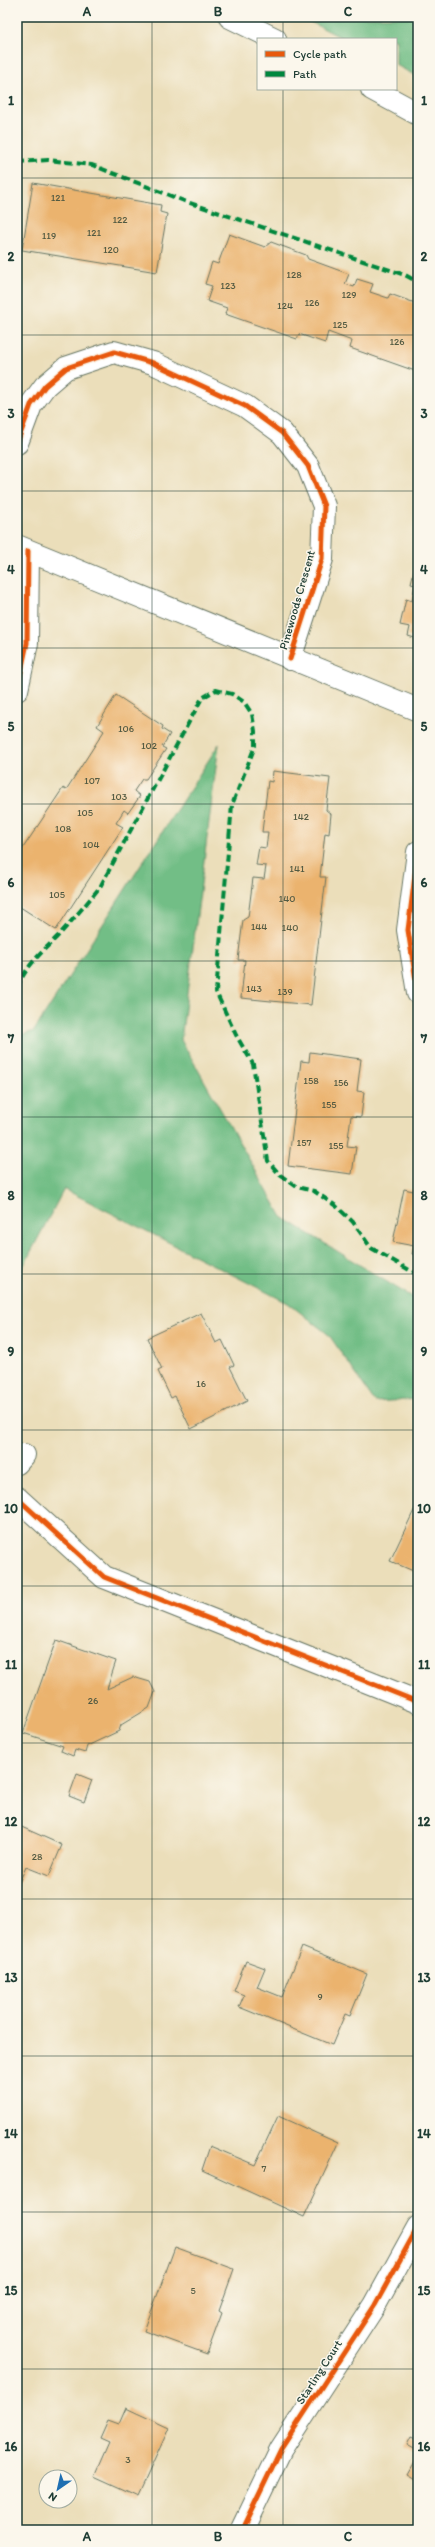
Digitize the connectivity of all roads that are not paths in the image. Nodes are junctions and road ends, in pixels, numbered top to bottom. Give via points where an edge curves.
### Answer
1 (230, 17) edge
2 (273, 38) edge
3 (374, 90) edge
4 (418, 114) edge
5 (17, 443) edge
6 (23, 548) edge
7 (290, 659) junction
8 (17, 690) edge
9 (418, 710) edge
10 (418, 852) edge
11 (418, 993) edge
12 (17, 1498) edge
13 (418, 1702) edge
14 (418, 2227) edge
15 (242, 2530) edge

1 - 2 street
3 - 4 street
5 - 7 street, Pinewoods Crescent via 31,405 45,386 66,368 114,352 153,363 246,406 282,433 308,466 324,506 322,559
6 - 7 street, Pinewoods Crescent
6 - 8 street, Pinewoods Crescent via 27,643
7 - 9 street, Pinewoods Crescent
10 - 11 street via 408,930
12 - 13 street via 104,1577
14 - 15 street, Starling Court via 375,2305 281,2449

